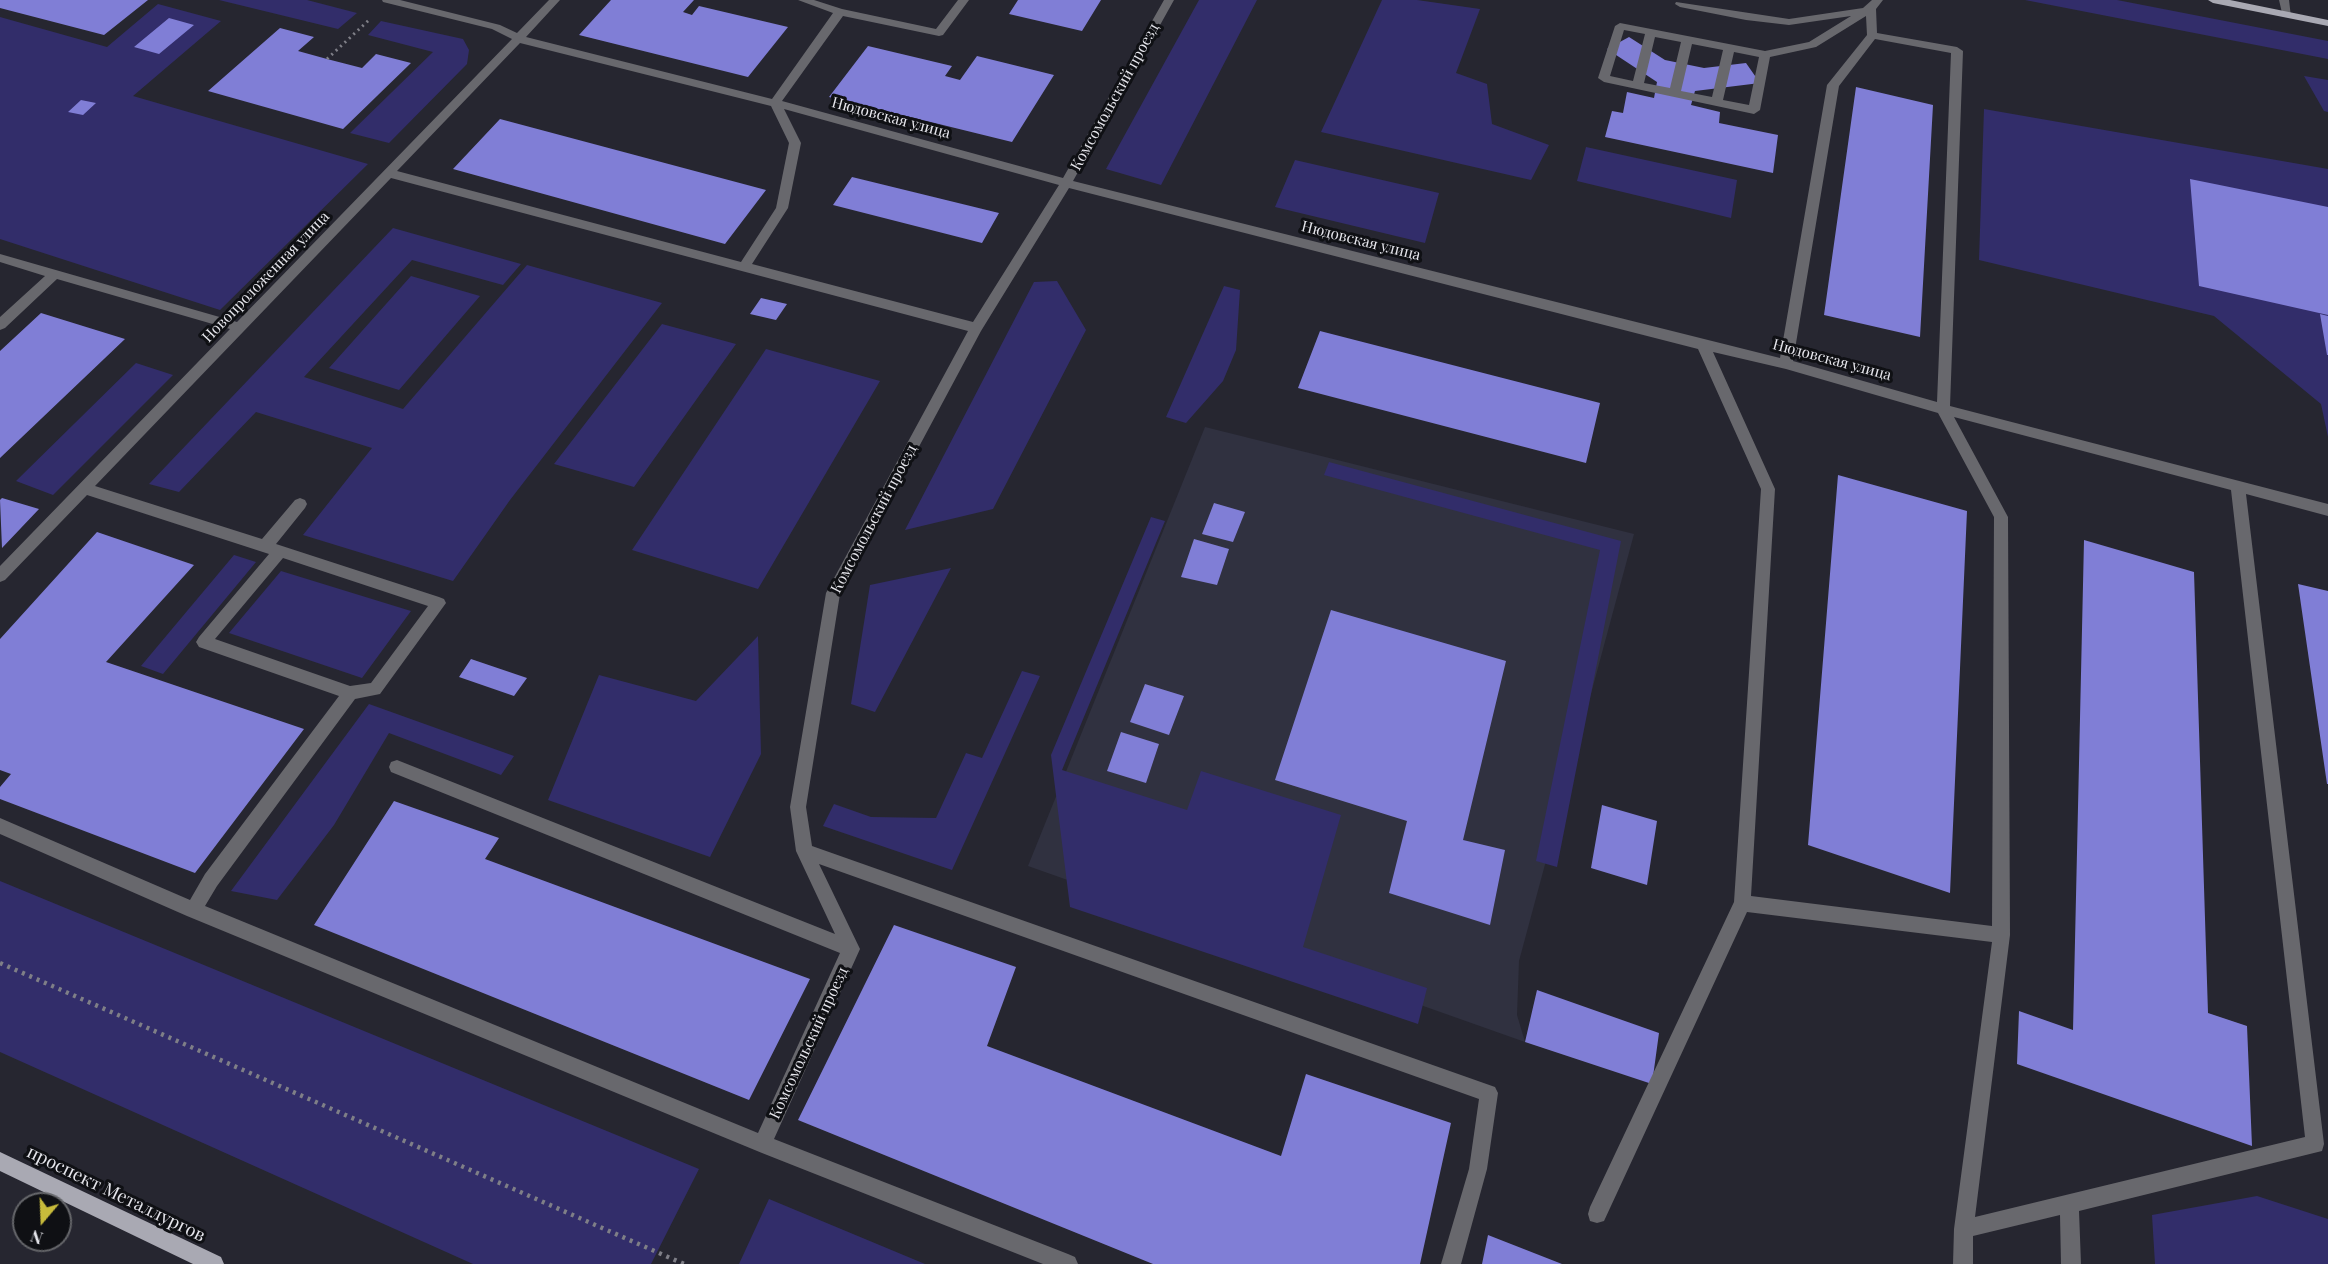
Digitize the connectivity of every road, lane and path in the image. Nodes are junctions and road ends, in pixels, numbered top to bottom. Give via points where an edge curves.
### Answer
1 (388, 0) edge
2 (555, 0) edge
3 (803, 0) edge
4 (964, 0) edge
5 (1169, 0) edge
6 (2213, 0) edge
7 (2284, 0) edge
8 (1680, 4) dead end
9 (1874, 4) edge
10 (840, 12) junction
11 (2287, 15) junction
12 (2328, 23) edge
13 (1652, 32) junction
14 (1872, 35) junction
15 (517, 38) junction
16 (1688, 40) junction
17 (1729, 48) junction
18 (1765, 55) junction
19 (327, 59) dead end
20 (1638, 85) junction
21 (1675, 93) junction
22 (1717, 102) junction
23 (775, 103) junction
24 (388, 173) junction
25 (1066, 183) junction
26 (0, 258) edge
27 (744, 267) junction
28 (55, 274) junction
29 (0, 325) edge
30 (241, 328) junction
31 (976, 328) junction
32 (1702, 345) junction
33 (1786, 364) junction
34 (1943, 409) junction
35 (2238, 487) junction
36 (86, 489) junction
37 (300, 504) dead end
38 (2328, 510) edge
39 (265, 546) junction
40 (280, 551) junction
41 (0, 576) edge
42 (350, 693) junction
43 (397, 767) dead end
44 (0, 826) edge
45 (804, 851) junction
46 (1742, 903) junction
47 (193, 910) junction
48 (2001, 935) junction
49 (851, 949) junction
50 (0, 963) edge
51 (762, 1144) junction
52 (0, 1161) edge
53 (2069, 1204) junction
54 (1597, 1214) dead end
55 (1964, 1229) junction
56 (214, 1264) edge
57 (684, 1264) edge
58 (1068, 1264) edge
59 (1451, 1264) edge
60 (1963, 1264) edge
61 (2071, 1264) edge

1 - 15 street, Нюдовская улица via 496,27
1 - 19 path
2 - 15 street, Новопроложенная улица
3 - 10 street
4 - 10 street via 939,33
5 - 25 street, Комсомольский проезд
6 - 11 main road
7 - 11 street
8 - 9 street via 1789,22
9 - 14 street
9 - 18 street via 1812,45
10 - 23 street
11 - 12 main road
13 - 16 street
13 - 20 street
13 - 20 street via 1620,26 1604,78
14 - 33 street via 1833,85
14 - 34 street via 1957,51
15 - 23 street, Нюдовская улица
15 - 24 street, Новопроложенная улица
16 - 17 street
16 - 21 street
17 - 18 street
17 - 22 street
18 - 22 street via 1754,110
20 - 21 street
21 - 22 street
23 - 25 street, Нюдовская улица
23 - 27 street via 795,143 782,208
24 - 27 street
24 - 30 street, Новопроложенная улица
25 - 31 street, Комсомольский проезд
25 - 32 street, Нюдовская улица
26 - 28 street
27 - 31 street
28 - 29 street
28 - 30 street
30 - 36 street, Новопроложенная улица
31 - 45 street, Комсомольский проезд via 833,593 798,807
32 - 33 street, Нюдовская улица
32 - 46 street via 1768,489
33 - 34 street, Нюдовская улица
34 - 35 street, Нюдовская улица
34 - 48 street via 2001,517
35 - 38 street, Нюдовская улица
35 - 53 street via 2315,1144
36 - 39 street
36 - 41 street, Новопроложенная улица
37 - 39 street
39 - 40 street
40 - 42 street via 204,642
40 - 42 street via 439,603 375,689
42 - 47 street via 211,880
43 - 49 street
44 - 47 street
45 - 49 street, Комсомольский проезд
45 - 59 street via 1489,1093 1478,1169
46 - 48 street
46 - 54 street
47 - 51 street
48 - 55 street
49 - 51 street, Комсомольский проезд
50 - 57 path
51 - 58 street
52 - 56 main road, проспект Металлургов
53 - 55 street
53 - 61 street
55 - 60 street

